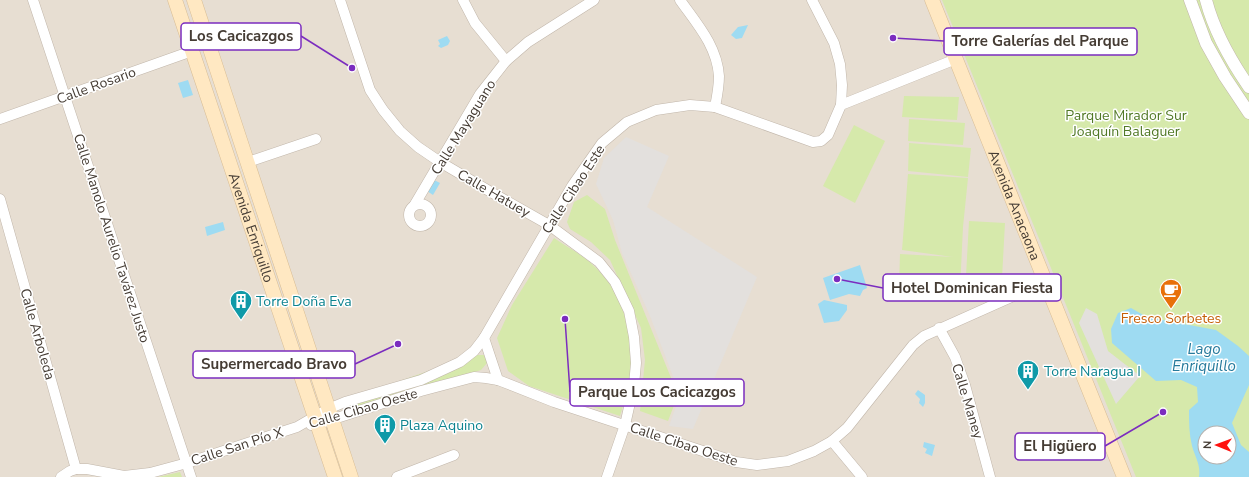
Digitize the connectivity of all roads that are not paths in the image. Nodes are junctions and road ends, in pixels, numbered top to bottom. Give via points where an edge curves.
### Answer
1 (33, 0) edge
2 (175, 0) edge
3 (194, 0) edge
4 (340, 0) edge
5 (463, 0) edge
6 (680, 0) edge
7 (812, 0) edge
8 (932, 0) edge
9 (1190, 0) edge
10 (1206, 0) edge
11 (590, 1) edge
12 (192, 51) junction
13 (956, 60) junction
14 (506, 61) junction
15 (1249, 87) edge
16 (65, 96) junction
17 (841, 105) junction
18 (715, 107) junction
19 (1249, 113) edge
20 (0, 119) edge
21 (316, 139) dead end
22 (248, 162) junction
23 (440, 162) junction
24 (0, 198) edge
25 (415, 204) dead end
26 (549, 225) junction
27 (1045, 282) junction
28 (939, 328) junction
29 (484, 338) junction
30 (498, 380) junction
31 (330, 414) junction
32 (316, 420) junction
33 (625, 425) junction
34 (832, 442) junction
35 (454, 455) dead end
36 (186, 463) junction
37 (76, 470) junction
38 (61, 477) edge
39 (191, 477) edge
40 (335, 477) edge
41 (351, 477) edge
42 (397, 477) edge
43 (607, 477) edge
44 (862, 477) edge
45 (990, 477) edge
46 (1124, 477) edge

1 - 16 street, Calle Manolo Aurelio Tavárez Justo
2 - 12 main road, Avenida Enriquillo
3 - 22 main road, Avenida Enriquillo
4 - 23 street, Calle Hatuey via 370,90 400,131
5 - 14 street via 475,23
6 - 18 street via 703,33 716,61 719,78
7 - 17 street via 834,43 840,64
8 - 13 main road, Avenida Anacaona
9 - 19 street via 1206,43 1224,77
10 - 15 street via 1226,49
11 - 14 street, Calle Mayaguano via 528,42
12 - 16 street, Calle Rosario
12 - 32 main road, Avenida Enriquillo
13 - 17 street
13 - 27 main road, Avenida Anacaona
14 - 23 street, Calle Mayaguano via 480,94
16 - 20 street, Calle Rosario
16 - 36 street, Calle Manolo Aurelio Tavárez Justo
17 - 18 street, Calle Cibao Este via 828,135 821,141 813,142
18 - 26 street, Calle Cibao Este via 690,105 656,110 627,122 602,143
21 - 22 street
22 - 31 main road, Avenida Enriquillo
23 - 25 street, Calle Mayaguano
23 - 26 street, Calle Hatuey
24 - 37 street, Calle Arboleda
26 - 29 street, Calle Cibao Este
26 - 33 street, Calle Hatuey via 599,262 615,282 628,311 636,363
27 - 28 street, Calle Cibao Oeste
27 - 46 main road, Avenida Anacaona
28 - 34 street, Calle Cibao Oeste via 913,345 847,428
28 - 45 street, Calle Maney via 955,357 965,385
29 - 30 street
29 - 31 street, Calle Cibao Este via 460,362 421,380 345,402
30 - 31 street, Calle Cibao Oeste via 474,377
30 - 33 street, Calle Cibao Oeste via 554,402
31 - 32 street, Calle Cibao Oeste
31 - 41 main road, Avenida Enriquillo
32 - 36 street, Calle San Pío X
32 - 40 main road, Avenida Enriquillo
33 - 34 street, Calle Cibao Oeste via 736,462 757,465 788,461
33 - 43 street, Calle Hatuey
34 - 44 street
35 - 42 street
36 - 37 street, Calle San Pío X via 150,473 124,476 87,469
36 - 39 street, Calle Manolo Aurelio Tavárez Justo
37 - 38 street, Calle San Pío X

